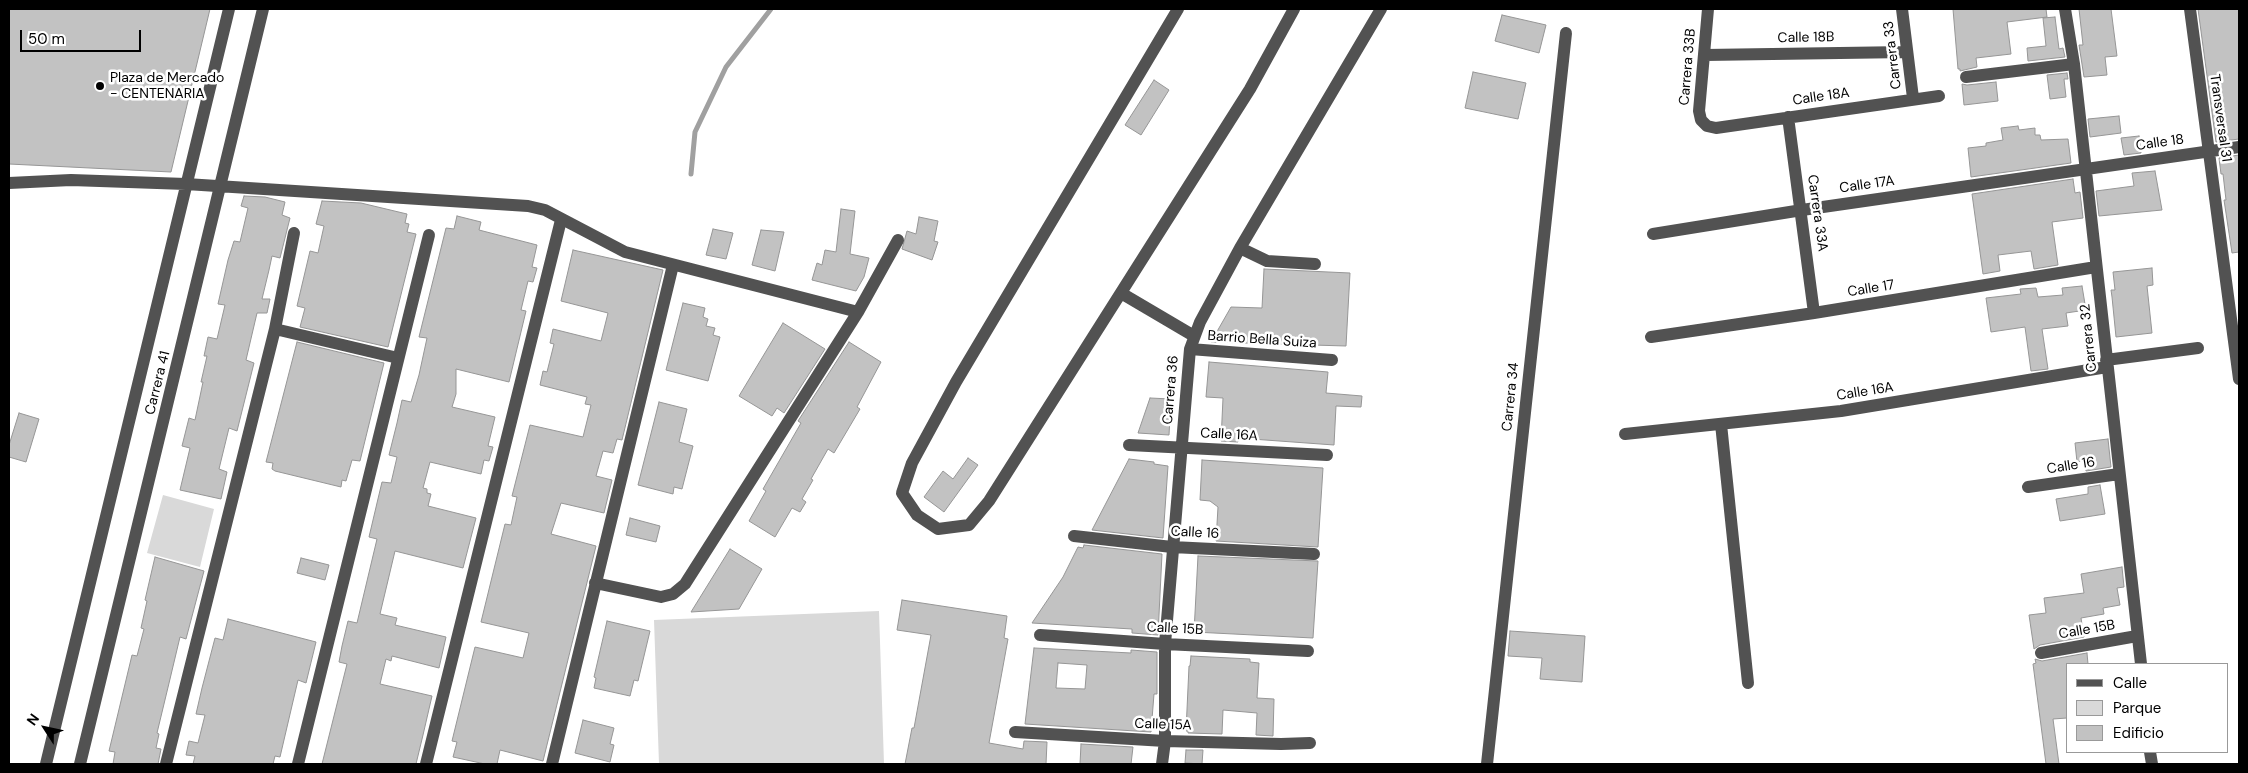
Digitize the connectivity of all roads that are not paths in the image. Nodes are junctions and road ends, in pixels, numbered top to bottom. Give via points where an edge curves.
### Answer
1 (229, 9) edge
2 (263, 9) edge
3 (1178, 9) edge
4 (1294, 9) edge
5 (1381, 9) edge
6 (1708, 9) edge
7 (1902, 9) edge
8 (2065, 9) edge
9 (2190, 9) edge
10 (1566, 33) dead end
11 (1907, 52) junction
12 (1705, 54) junction
13 (2074, 64) junction
14 (1966, 77) dead end
15 (1939, 96) dead end
16 (1913, 98) junction
17 (1788, 117) junction
18 (1707, 126) joint
19 (2239, 147) edge
20 (2209, 151) junction
21 (2085, 168) junction
22 (9, 183) edge
23 (186, 184) junction
24 (221, 187) junction
25 (1802, 210) junction
26 (561, 220) junction
27 (294, 233) dead end
28 (1654, 234) dead end
29 (429, 235) dead end
30 (898, 240) dead end
31 (1240, 248) junction
32 (1315, 264) dead end
33 (674, 265) junction
34 (2096, 267) junction
35 (1121, 293) junction
36 (858, 312) junction
37 (1814, 313) junction
38 (275, 329) junction
39 (1194, 336) junction
40 (1651, 336) dead end
41 (2198, 348) dead end
42 (1190, 350) junction
43 (398, 358) junction
44 (1332, 360) dead end
45 (2107, 363) junction
46 (2239, 373) edge
47 (1722, 424) junction
48 (1625, 434) dead end
49 (1130, 445) dead end
50 (1181, 448) junction
51 (1327, 455) dead end
52 (2119, 474) junction
53 (2028, 487) dead end
54 (1074, 536) dead end
55 (1172, 547) junction
56 (1314, 554) dead end
57 (596, 583) junction
58 (1040, 635) dead end
59 (2137, 636) junction
60 (1165, 644) junction
61 (1308, 651) dead end
62 (2041, 653) dead end
63 (2140, 663) edge
64 (1748, 683) dead end
65 (1015, 732) dead end
66 (1164, 741) junction
67 (1310, 742) dead end
68 (46, 764) edge
69 (80, 764) edge
70 (166, 764) edge
71 (298, 764) edge
72 (426, 764) edge
73 (552, 764) edge
74 (1162, 764) edge
75 (1487, 764) edge

1 - 23 street, Carrera 41
2 - 24 street, Carrera 41
3 - 35 street via 956,382 912,463 902,493 917,516 938,529 969,525 989,501
4 - 35 street via 1250,89
5 - 31 street, Carrera 36
6 - 12 street, Carrera 33B
7 - 11 street, Carrera 33
8 - 13 street, Carrera 32
9 - 20 street, Transversal 31
10 - 75 street, Carrera 34
11 - 12 street, Calle 18B
11 - 16 street, Carrera 33
12 - 18 street, Carrera 33B via 1699,111
13 - 14 street
13 - 21 street, Carrera 32
15 - 16 street, Calle 18A
16 - 17 street, Calle 18A
17 - 18 street, Calle 18A via 1716,128
17 - 25 street, Carrera 33A
19 - 20 street, Calle 18
20 - 21 street, Calle 18
20 - 46 street, Transversal 31
21 - 25 street, Calle 17A
21 - 34 street, Carrera 32
22 - 23 street via 71,180
23 - 24 street
23 - 68 street, Carrera 41
24 - 26 street via 528,206 545,210
24 - 69 street, Carrera 41
25 - 28 street, Calle 17A
25 - 37 street, Carrera 33A
26 - 33 street via 625,252
26 - 72 street
27 - 38 street
29 - 43 street
30 - 36 street
31 - 32 street via 1267,261
31 - 39 street, Carrera 36
33 - 36 street
33 - 57 street
34 - 37 street, Calle 17
34 - 45 street, Carrera 32
35 - 39 street
36 - 57 street via 685,584 673,594 661,597
37 - 40 street, Calle 17
38 - 43 street
38 - 70 street
39 - 42 street, Carrera 36
41 - 45 street, Calle 16A
42 - 44 street, Barrio Bella Suiza
42 - 50 street, Carrera 36
43 - 71 street
45 - 47 street, Calle 16A via 1841,411
45 - 52 street, Carrera 32
47 - 48 street, Calle 16A
47 - 64 street
49 - 50 street, Calle 16A
50 - 51 street, Calle 16A
50 - 55 street, Carrera 36
52 - 53 street, Calle 16
52 - 59 street, Carrera 32
54 - 55 street, Calle 16
55 - 56 street, Calle 16
55 - 60 street, Carrera 36
57 - 73 street
58 - 60 street, Calle 15B
59 - 62 street, Calle 15B
59 - 63 street, Carrera 32
60 - 61 street, Calle 15B
60 - 66 street, Carrera 36
65 - 66 street, Calle 15A
66 - 67 street, Calle 15A
66 - 74 street, Carrera 36

